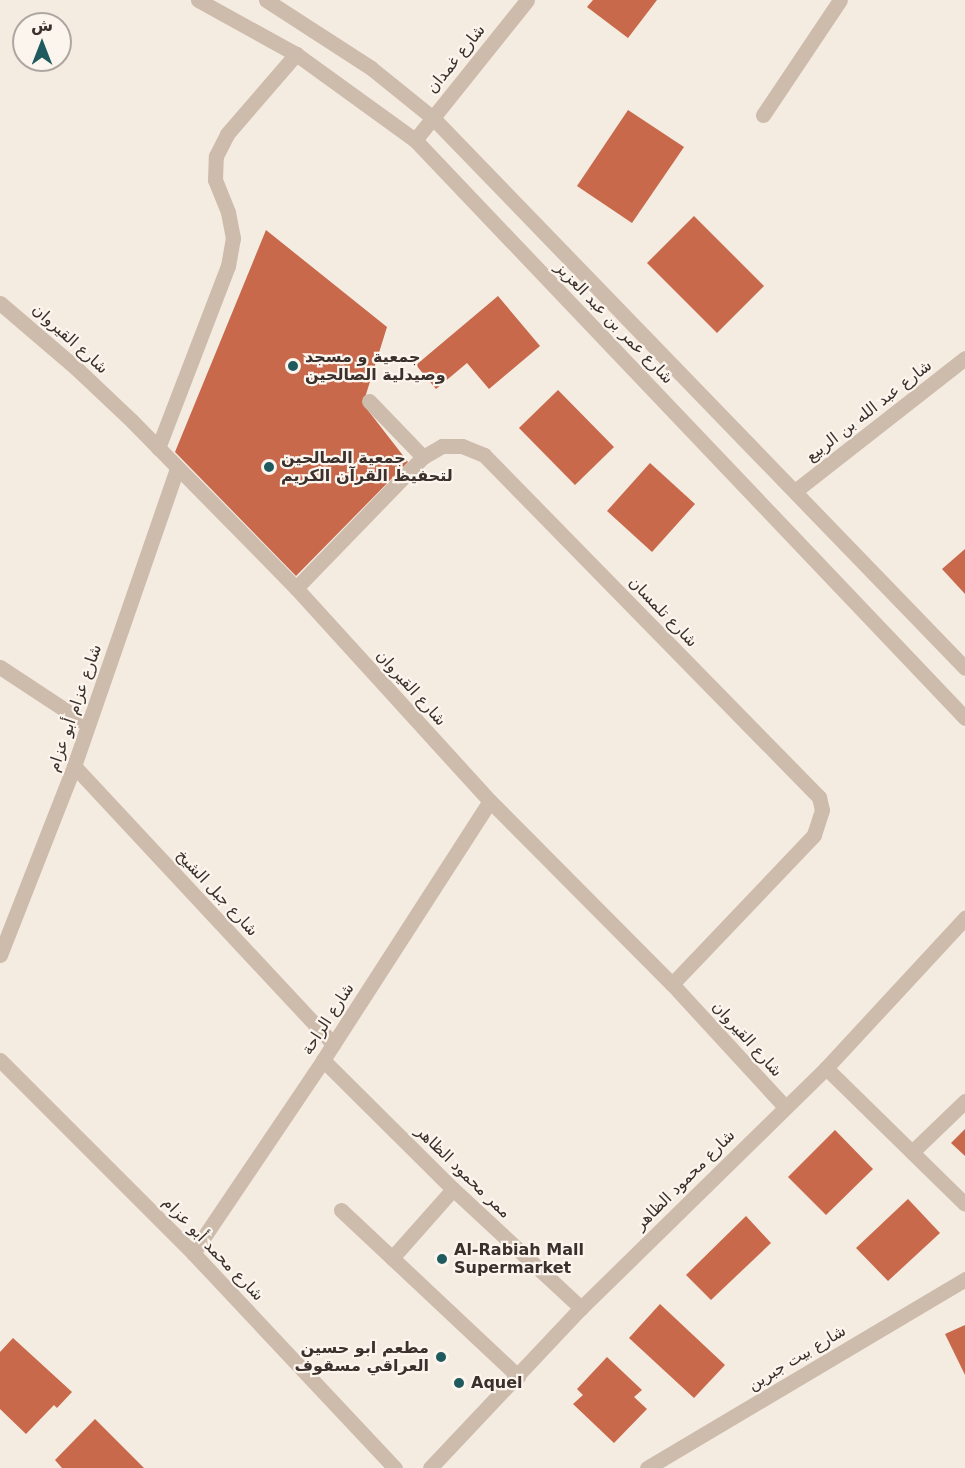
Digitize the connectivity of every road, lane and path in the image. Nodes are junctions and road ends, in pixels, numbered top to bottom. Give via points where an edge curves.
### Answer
1 (198, 0) edge
2 (266, 0) edge
3 (526, 0) edge
4 (840, 0) edge
5 (296, 54) junction
6 (763, 115) dead end
7 (433, 118) junction
8 (415, 140) junction
9 (0, 303) edge
10 (965, 358) edge
11 (369, 401) dead end
12 (158, 448) junction
13 (423, 457) junction
14 (177, 470) junction
15 (795, 491) junction
16 (296, 588) junction
17 (0, 667) edge
18 (965, 668) edge
19 (965, 718) edge
20 (88, 725) junction
21 (74, 766) junction
22 (490, 801) junction
23 (965, 918) edge
24 (0, 955) edge
25 (672, 984) junction
26 (333, 1044) junction
27 (0, 1060) edge
28 (323, 1060) junction
29 (826, 1068) junction
30 (965, 1101) edge
31 (785, 1107) junction
32 (912, 1152) junction
33 (453, 1189) junction
34 (965, 1204) edge
35 (341, 1210) dead end
36 (193, 1254) junction
37 (392, 1258) junction
38 (965, 1279) edge
39 (581, 1308) junction
40 (518, 1376) junction
41 (395, 1468) edge
42 (430, 1468) edge
43 (647, 1468) edge

1 - 5 street, شارع عمر بن عبد العزيز
2 - 7 street, شارع عمر بن عبد العزيز via 371,68
3 - 7 street, شارع غمدان
4 - 6 street
5 - 8 street, شارع عمر بن عبد العزيز
5 - 12 street via 233,126 216,156 215,180 233,238 228,266
7 - 8 street, شارع غمدان
7 - 15 street, شارع عمر بن عبد العزيز
8 - 19 street, شارع عمر بن عبد العزيز
9 - 12 street, شارع القيروان via 76,368
10 - 15 street, شارع عبد الله بن الربيع
11 - 13 street
12 - 14 street, شارع القيروان
13 - 16 street, شارع تلمسان
13 - 25 street, شارع تلمسان via 442,446 462,446 484,455 819,797 822,810 814,835
14 - 16 street, شارع القيروان
14 - 20 street, شارع عزام أبو عزام
15 - 18 street, شارع عمر بن عبد العزيز
16 - 22 street, شارع القيروان
17 - 20 street
20 - 21 street, شارع عزام أبو عزام
21 - 24 street, شارع عزام أبو عزام
21 - 26 street, شارع جبل الشيخ
22 - 25 street, شارع القيروان
22 - 26 street, شارع الراحة
23 - 29 street, شارع محمود الظاهر
25 - 31 street, شارع القيروان
26 - 28 street, شارع الراحة
27 - 36 street, شارع محمد أبو عزام
28 - 33 street, ممر محمود الظاهر
28 - 36 street, شارع الراحة
29 - 31 street, شارع محمود الظاهر
29 - 32 street
30 - 32 street
31 - 39 street, شارع محمود الظاهر
32 - 34 street
33 - 37 street
33 - 39 street, ممر محمود الظاهر
35 - 37 street
36 - 41 street, شارع محمد أبو عزام
37 - 40 street
38 - 43 street, شارع بيت جبرين
39 - 40 street, شارع محمود الظاهر
40 - 42 street, شارع محمود الظاهر

